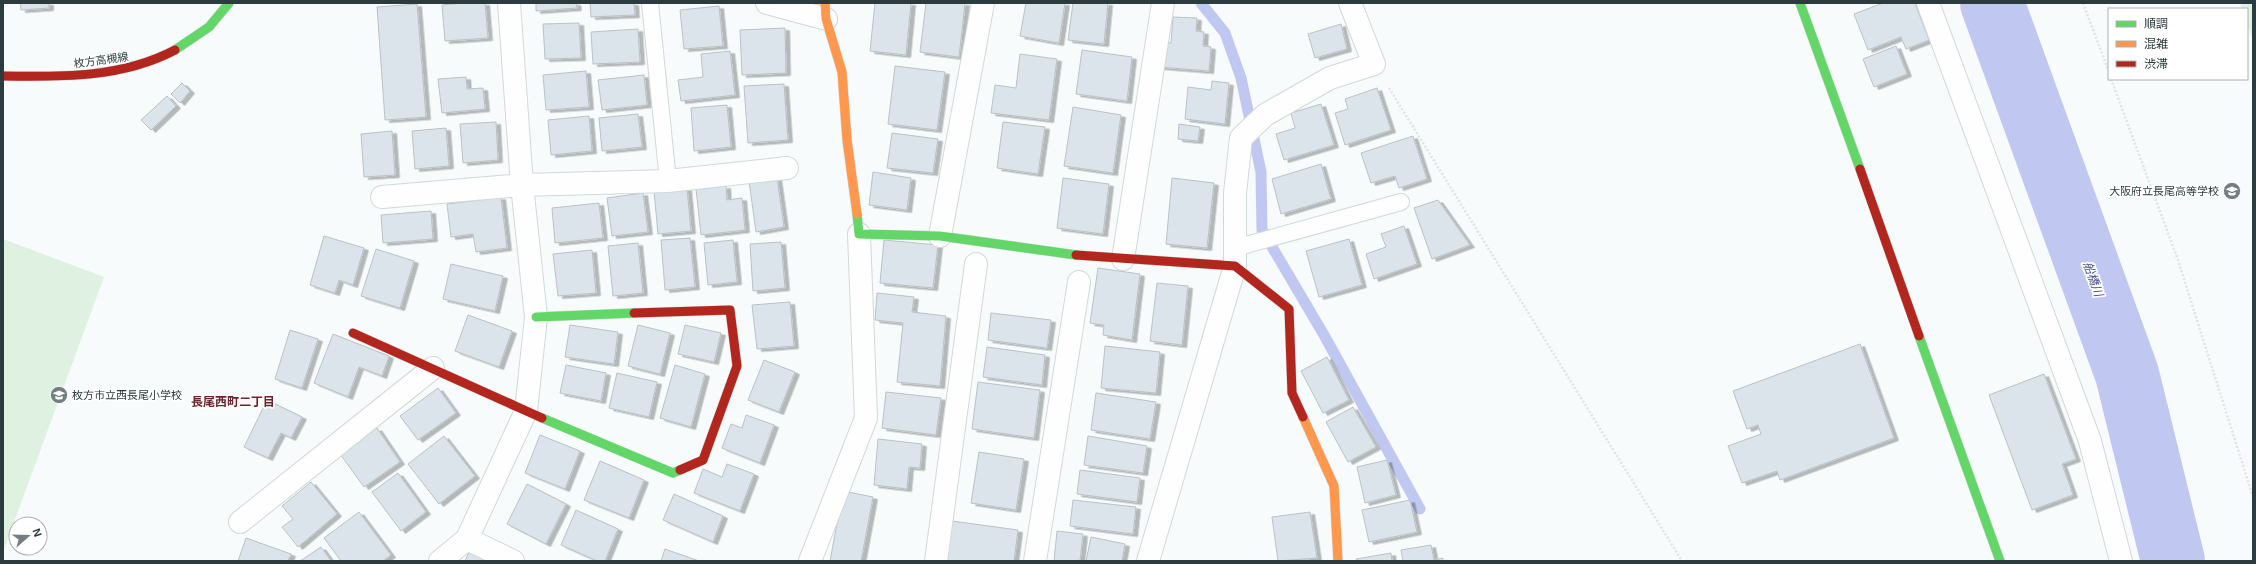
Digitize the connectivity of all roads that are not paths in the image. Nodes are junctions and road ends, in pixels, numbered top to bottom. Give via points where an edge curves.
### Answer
1 (229, 3) edge
2 (509, 3) edge
3 (650, 3) edge
4 (767, 3) edge
5 (983, 3) edge
6 (1163, 3) edge
7 (1350, 3) edge
8 (1800, 3) edge
9 (1928, 3) edge
10 (825, 11) edge
11 (3, 76) edge
12 (787, 168) dead end
13 (668, 181) junction
14 (522, 185) junction
15 (382, 197) dead end
16 (1401, 202) dead end
17 (859, 234) junction
18 (940, 236) junction
19 (1241, 252) junction
20 (1123, 259) junction
21 (976, 264) dead end
22 (1079, 282) dead end
23 (536, 317) junction
24 (353, 333) dead end
25 (433, 368) junction
26 (526, 411) junction
27 (240, 522) dead end
28 (467, 539) junction
29 (440, 561) edge
30 (513, 561) edge
31 (810, 561) edge
32 (936, 561) edge
33 (1035, 561) edge
34 (1148, 561) edge
35 (1338, 561) edge
36 (2000, 561) edge
37 (2121, 561) edge

1 - 11 street, 枚方高槻線 via 210,26 174,51 134,68 83,76
2 - 14 street
3 - 13 lane
4 - 10 street
5 - 18 street
6 - 20 street
7 - 19 street via 1374,64 1330,78 1265,115 1241,138 1235,193
8 - 36 street
9 - 37 street via 2090,441
10 - 17 street via 842,72 847,140
12 - 13 street
13 - 14 street
14 - 15 street
14 - 23 street
16 - 19 lane via 1279,235
17 - 18 street
17 - 31 street via 866,418
18 - 20 street via 1075,255
19 - 20 street
19 - 34 street
19 - 35 street via 1289,309 1292,393 1334,486
21 - 32 street
22 - 33 street
23 - 26 street
23 - 26 street via 730,310 737,366 703,460 673,473
24 - 25 street
25 - 26 street
25 - 27 street
26 - 28 street
28 - 29 street
28 - 30 street

